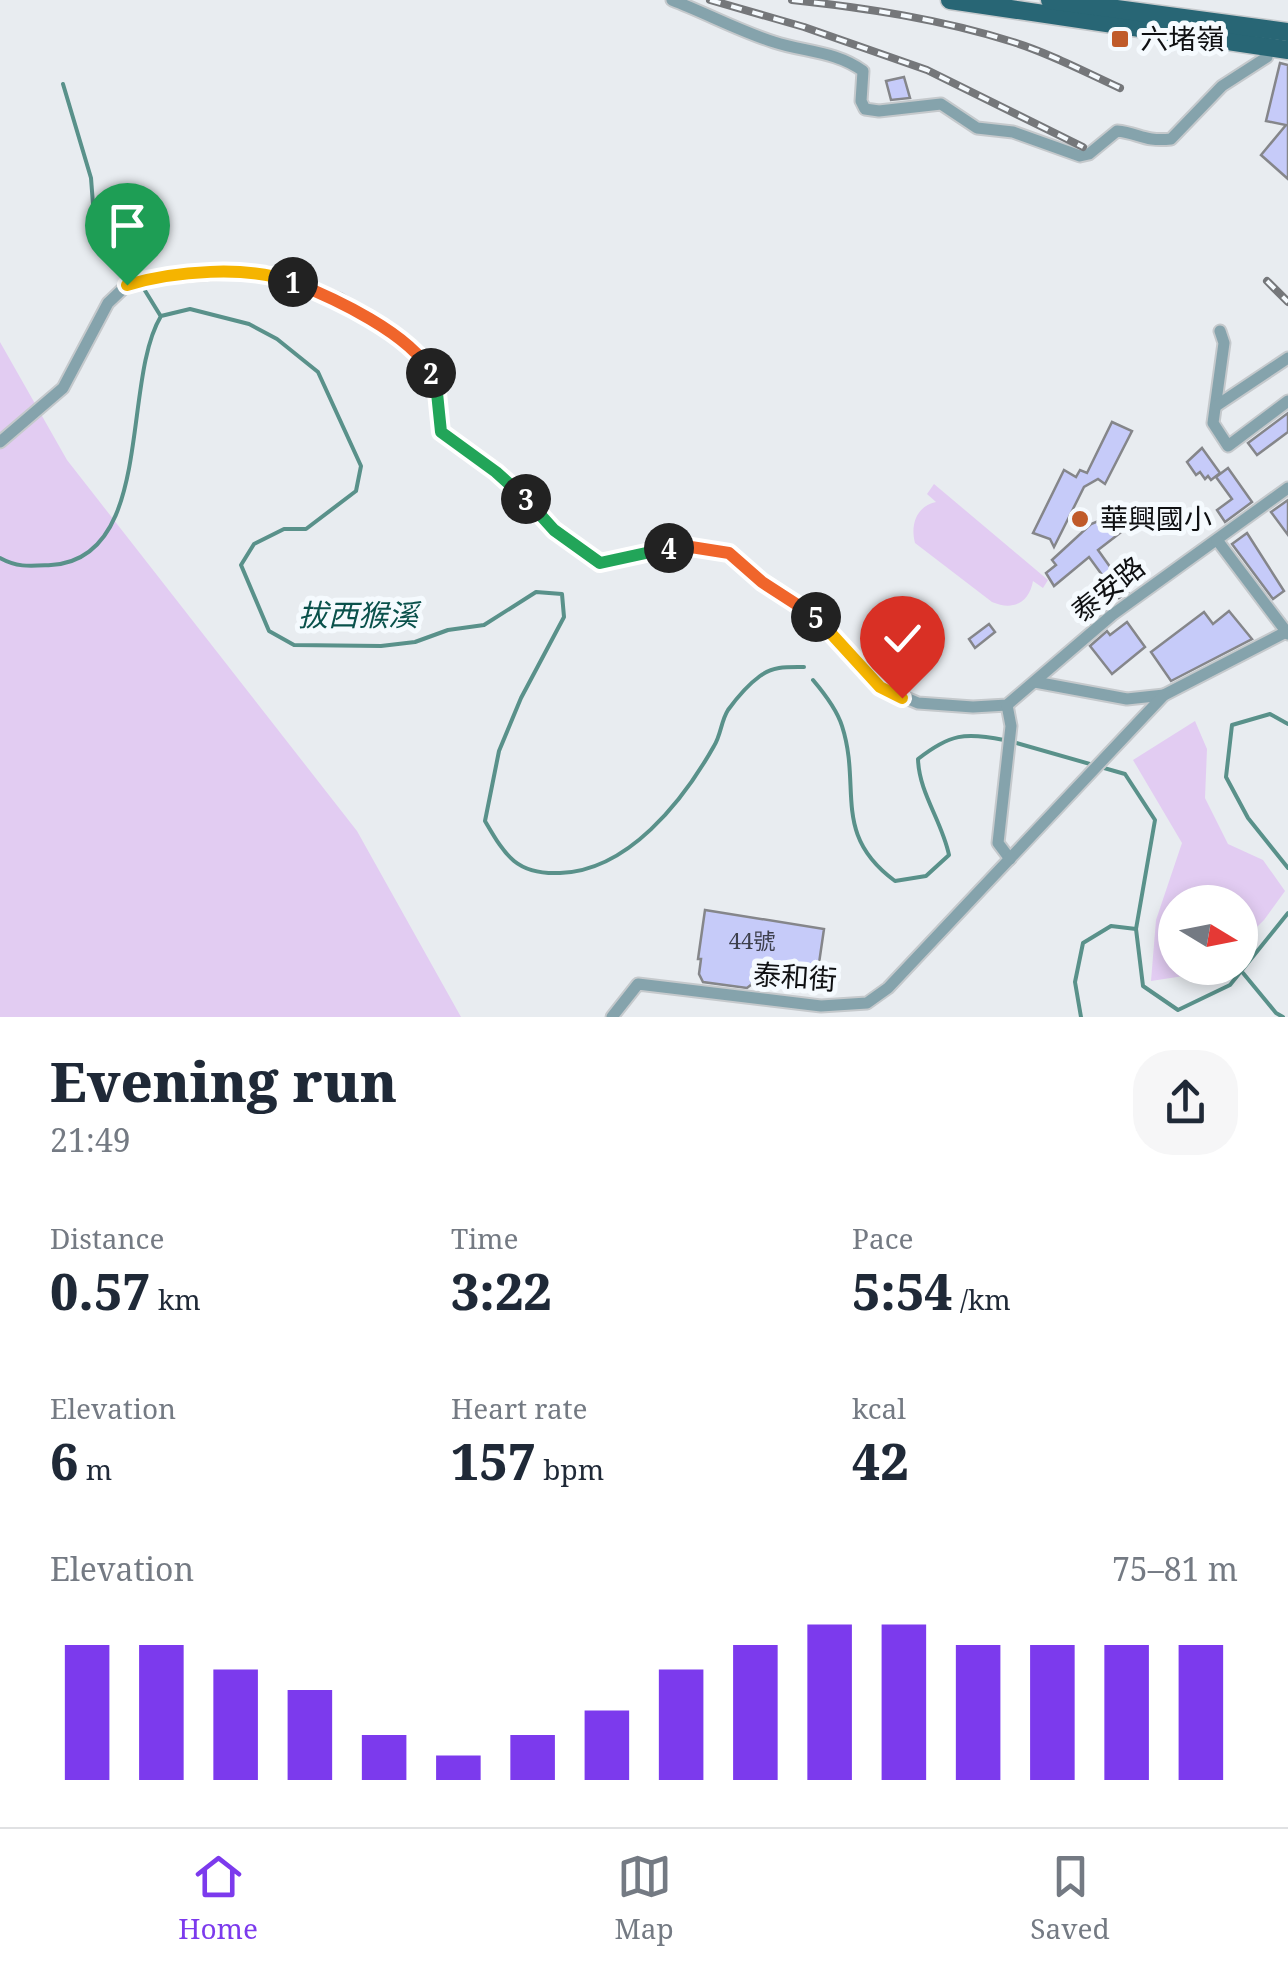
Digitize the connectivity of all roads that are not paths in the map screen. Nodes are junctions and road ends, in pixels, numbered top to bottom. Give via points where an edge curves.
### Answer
1 (672, 0) edge
2 (950, 0) edge
3 (1063, 5) edge
4 (1288, 32) edge
5 (1288, 50) edge
6 (1267, 57) dead end
7 (1220, 332) dead end
8 (1288, 358) edge
9 (1288, 402) edge
10 (1216, 406) junction
11 (0, 442) edge
12 (1288, 488) edge
13 (1217, 540) junction
14 (1286, 634) edge
15 (1036, 682) junction
16 (1164, 694) junction
17 (1007, 705) junction
18 (1010, 859) junction
19 (612, 1017) edge

1 - 6 street via 776,43 819,50 857,67 863,71 865,110 941,104 977,128 1013,132 1080,156 1117,131 1170,138 1222,86
2 - 3 main road
3 - 4 main road
3 - 5 main road
7 - 10 street
8 - 10 street
9 - 10 street via 1228,446 1213,422
11 - 17 street via 63,388 108,303 127,285 150,278 268,273 339,300 416,350 436,383 441,432 600,563 662,548 729,553 816,617 880,687 918,703
12 - 13 street, 泰安路
13 - 14 street
13 - 15 street, 泰安路 via 1112,615
14 - 16 street
15 - 16 street via 1126,699
15 - 17 street, 泰安路
16 - 18 street, 泰和街
17 - 18 street via 1011,726 998,843
18 - 19 street, 泰和街 via 867,1003 805,1005 638,984

